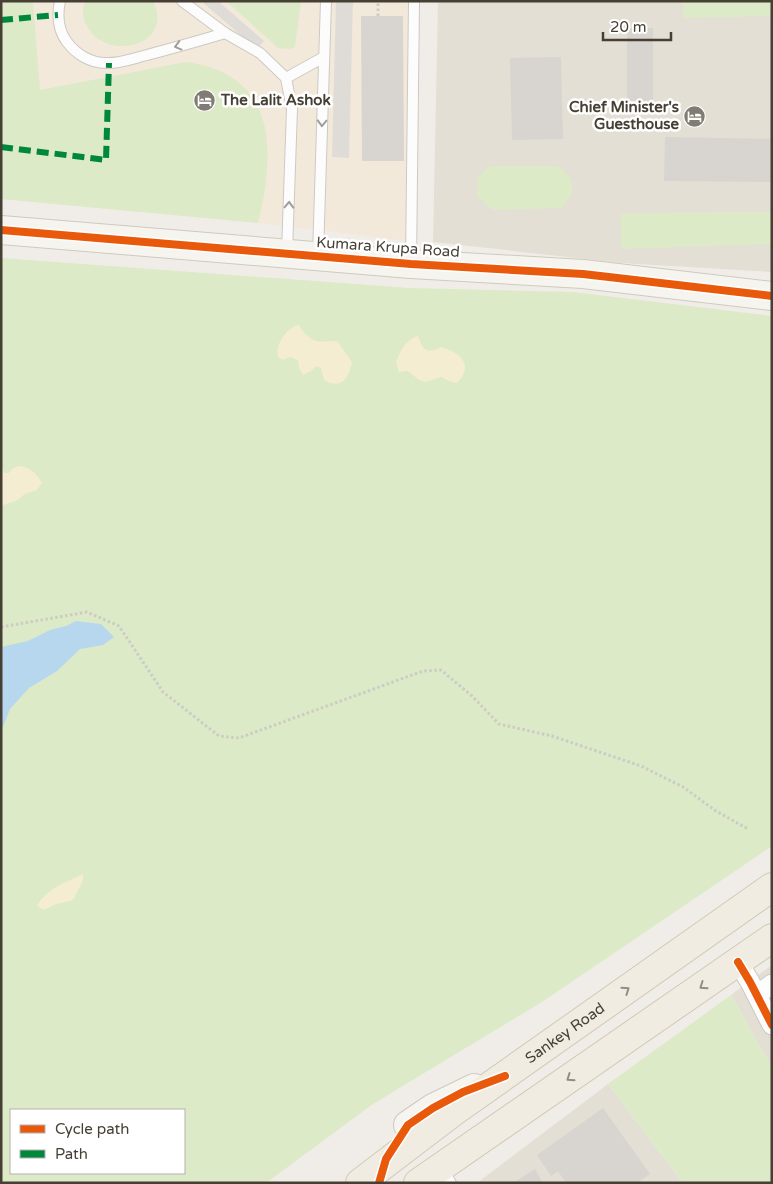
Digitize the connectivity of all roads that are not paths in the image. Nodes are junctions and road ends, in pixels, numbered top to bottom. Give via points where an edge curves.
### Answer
1 (60, 1) edge
2 (182, 1) edge
3 (326, 1) edge
4 (414, 1) edge
5 (225, 34) junction
6 (324, 57) junction
7 (286, 78) junction
8 (1, 230) edge
9 (287, 254) junction
10 (317, 256) junction
11 (411, 264) junction
12 (772, 296) edge
13 (772, 887) edge
14 (772, 938) edge
15 (738, 962) junction
16 (772, 984) edge
17 (757, 995) junction
18 (772, 1025) edge
19 (505, 1076) junction
20 (408, 1125) dead end
21 (446, 1175) edge
22 (360, 1183) edge
23 (418, 1183) edge

5 -> 1 lane via 116,63 92,61 72,48 65,38 58,15
2 - 5 lane
3 - 6 lane
4 - 11 lane
5 - 7 lane via 260,53
6 - 7 lane
6 -> 10 lane
9 -> 7 lane via 292,109
8 - 9 street, Kumara Krupa Road
9 - 10 street, Kumara Krupa Road
10 - 11 street, Kumara Krupa Road
11 - 12 street, Kumara Krupa Road via 582,274
19 -> 13 main road, Sankey Road
14 - 15 main road
15 - 17 street
15 -> 21 main road
16 - 17 street
17 - 18 street
19 - 20 street via 463,1092
19 - 22 main road, Sankey Road
21 - 23 main road

